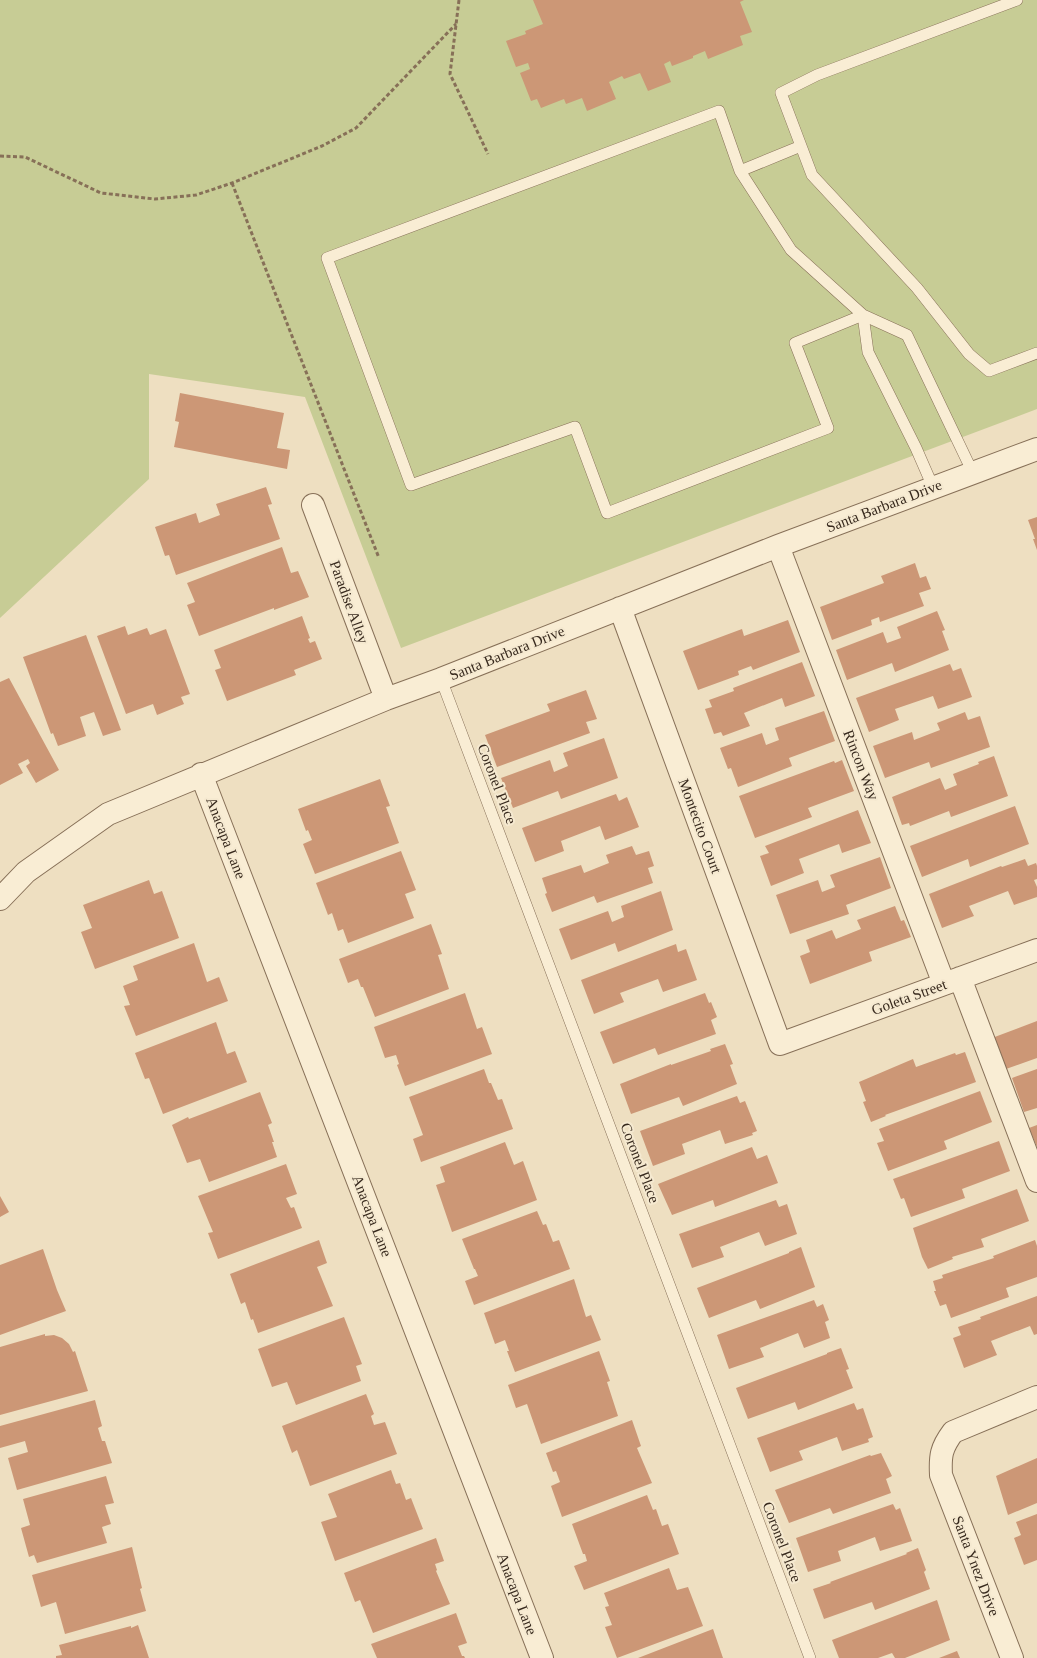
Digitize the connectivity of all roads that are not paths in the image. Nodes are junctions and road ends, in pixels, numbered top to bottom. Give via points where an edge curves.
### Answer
1 (1017, 0) edge
2 (801, 146) junction
3 (740, 170) junction
4 (863, 315) junction
5 (1037, 353) edge
6 (1037, 449) edge
7 (973, 473) junction
8 (933, 487) junction
9 (313, 505) dead end
10 (778, 546) junction
11 (620, 608) junction
12 (441, 680) junction
13 (386, 699) junction
14 (201, 774) junction
15 (0, 899) edge
16 (1037, 950) edge
17 (952, 981) junction
18 (780, 1044) joint
19 (1037, 1181) edge
20 (1037, 1397) edge
21 (542, 1658) edge
22 (810, 1658) edge
23 (1012, 1658) edge

1 - 2 lane via 817,75 781,94
2 - 3 lane
2 - 5 lane via 812,175 917,288 969,354 989,372
3 - 4 lane via 791,250
3 - 4 lane via 719,112 327,258 411,485 575,427 607,513 828,428 795,343
4 - 7 lane via 907,335
4 - 8 lane via 868,352
6 - 7 street, Santa Barbara Drive
7 - 8 street, Santa Barbara Drive
8 - 10 street, Santa Barbara Drive
9 - 13 street, Paradise Alley
10 - 11 street, Santa Barbara Drive
10 - 17 street, Rincon Way
11 - 12 street, Santa Barbara Drive
11 - 18 street, Montecito Court
12 - 13 street, Santa Barbara Drive
12 - 22 lane, Coronel Place
13 - 14 street, Santa Barbara Drive
14 - 15 street, Santa Barbara Drive via 108,814 26,872
14 - 21 street, Anacapa Lane
16 - 17 street, Goleta Street
17 - 18 street, Goleta Street
17 - 19 street, Rincon Way
20 - 23 street, Santa Ynez Drive via 953,1432 944,1443 940,1458 941,1475

